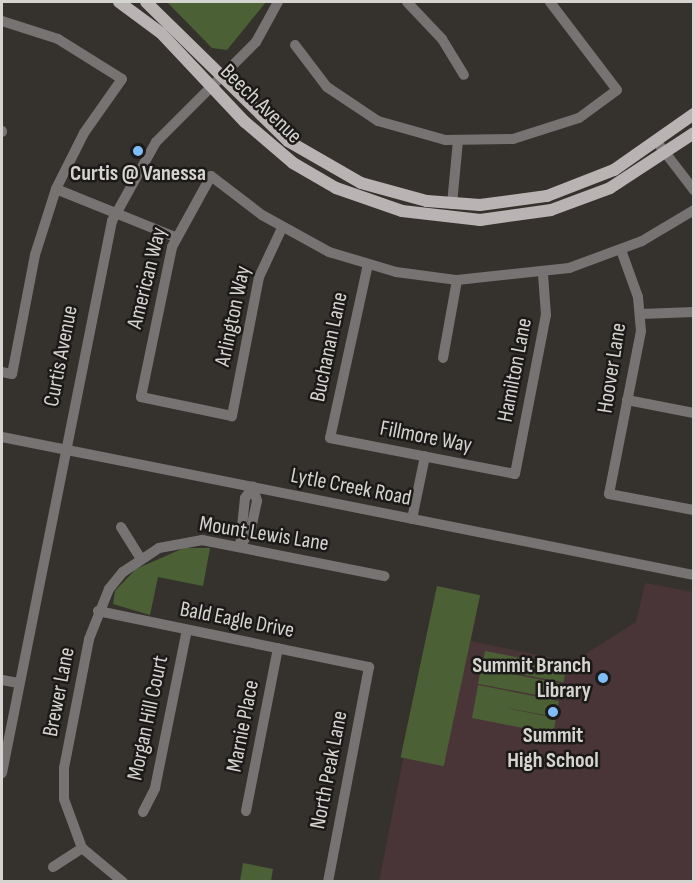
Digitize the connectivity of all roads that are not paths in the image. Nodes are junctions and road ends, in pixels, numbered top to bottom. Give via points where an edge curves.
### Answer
1 (119, 2) edge
2 (146, 2) edge
3 (278, 2) edge
4 (406, 2) edge
5 (550, 2) edge
6 (2, 21) edge
7 (295, 45) dead end
8 (222, 74) junction
9 (464, 75) dead end
10 (210, 84) junction
11 (693, 114) edge
12 (693, 133) edge
13 (458, 141) junction
14 (657, 142) junction
15 (666, 154) junction
16 (56, 189) junction
17 (693, 190) edge
18 (452, 204) junction
19 (693, 210) edge
20 (115, 213) junction
21 (282, 228) junction
22 (175, 237) junction
23 (621, 250) junction
24 (368, 264) junction
25 (543, 274) junction
26 (457, 280) junction
27 (693, 312) edge
28 (641, 314) junction
29 (443, 358) dead end
30 (7, 373) edge
31 (141, 397) joint
32 (627, 400) junction
33 (693, 413) edge
34 (2, 437) edge
35 (330, 438) joint
36 (62, 449) junction
37 (425, 456) junction
38 (515, 474) joint
39 (253, 487) junction
40 (693, 510) edge
41 (412, 519) junction
42 (121, 527) dead end
43 (240, 547) junction
44 (140, 557) junction
45 (693, 575) edge
46 (384, 576) dead end
47 (98, 611) junction
48 (187, 630) junction
49 (278, 648) junction
50 (369, 667) joint
51 (2, 680) edge
52 (19, 683) junction
53 (2, 773) edge
54 (246, 811) dead end
55 (143, 812) dead end
56 (82, 848) junction
57 (53, 867) dead end
58 (123, 882) edge
59 (328, 882) edge

1 - 10 main road, Beech Avenue via 161,33
2 - 8 main road, Beech Avenue
3 - 8 street, Curtis Avenue via 256,42
4 - 9 street via 442,39
5 - 13 street via 617,90 588,113 546,131
6 - 16 street via 58,39 122,79 84,133
7 - 13 street via 316,76 352,106 404,131
8 - 10 street, Curtis Avenue
8 - 18 main road, Beech Avenue via 274,130 318,162 394,194
10 - 15 main road, Beech Avenue via 265,141 311,175 370,202 428,216 480,220 551,210 610,188
10 - 20 street, Curtis Avenue via 150,149
11 - 14 main road, Beech Avenue
12 - 15 main road, Beech Avenue
13 - 18 street
14 - 15 street
14 - 18 main road, Beech Avenue via 614,170 547,196
15 - 17 street
16 - 20 street
16 - 30 street via 35,255
19 - 23 street
20 - 22 street
20 - 36 street, Curtis Avenue
21 - 22 street, American Way via 211,176
21 - 24 street
21 - 31 street, Arlington Way via 261,271 232,416
22 - 31 street, American Way
23 - 25 street
23 - 28 street, Hoover Lane
24 - 26 street
24 - 35 street, Buchanan Lane
25 - 26 street
25 - 38 street, Hamilton Lane via 546,315
26 - 29 street
27 - 28 street
28 - 32 street, Hoover Lane
32 - 33 street
32 - 40 street, Hoover Lane via 609,494
34 - 36 street, Lytle Creek Road
35 - 37 street, Fillmore Way
36 - 39 street, Lytle Creek Road
36 - 52 street, Curtis Avenue
37 - 38 street, Fillmore Way
37 - 41 street
39 - 41 street, Lytle Creek Road
39 - 43 street via 245,498
41 - 45 street, Lytle Creek Road
42 - 44 street
43 - 44 street, Mount Lewis Lane via 189,541
43 - 46 street, Mount Lewis Lane
44 - 47 street, Brewer Lane via 109,589
47 - 48 street, Bald Eagle Drive
47 - 56 street, Brewer Lane via 64,768 67,818
48 - 49 street, Bald Eagle Drive
48 - 55 street, Morgan Hill Court via 155,788
49 - 50 street, Bald Eagle Drive
49 - 54 street, Marnie Place
50 - 59 street, North Peak Lane
51 - 52 street
52 - 53 street, Curtis Avenue
56 - 57 street
56 - 58 street

